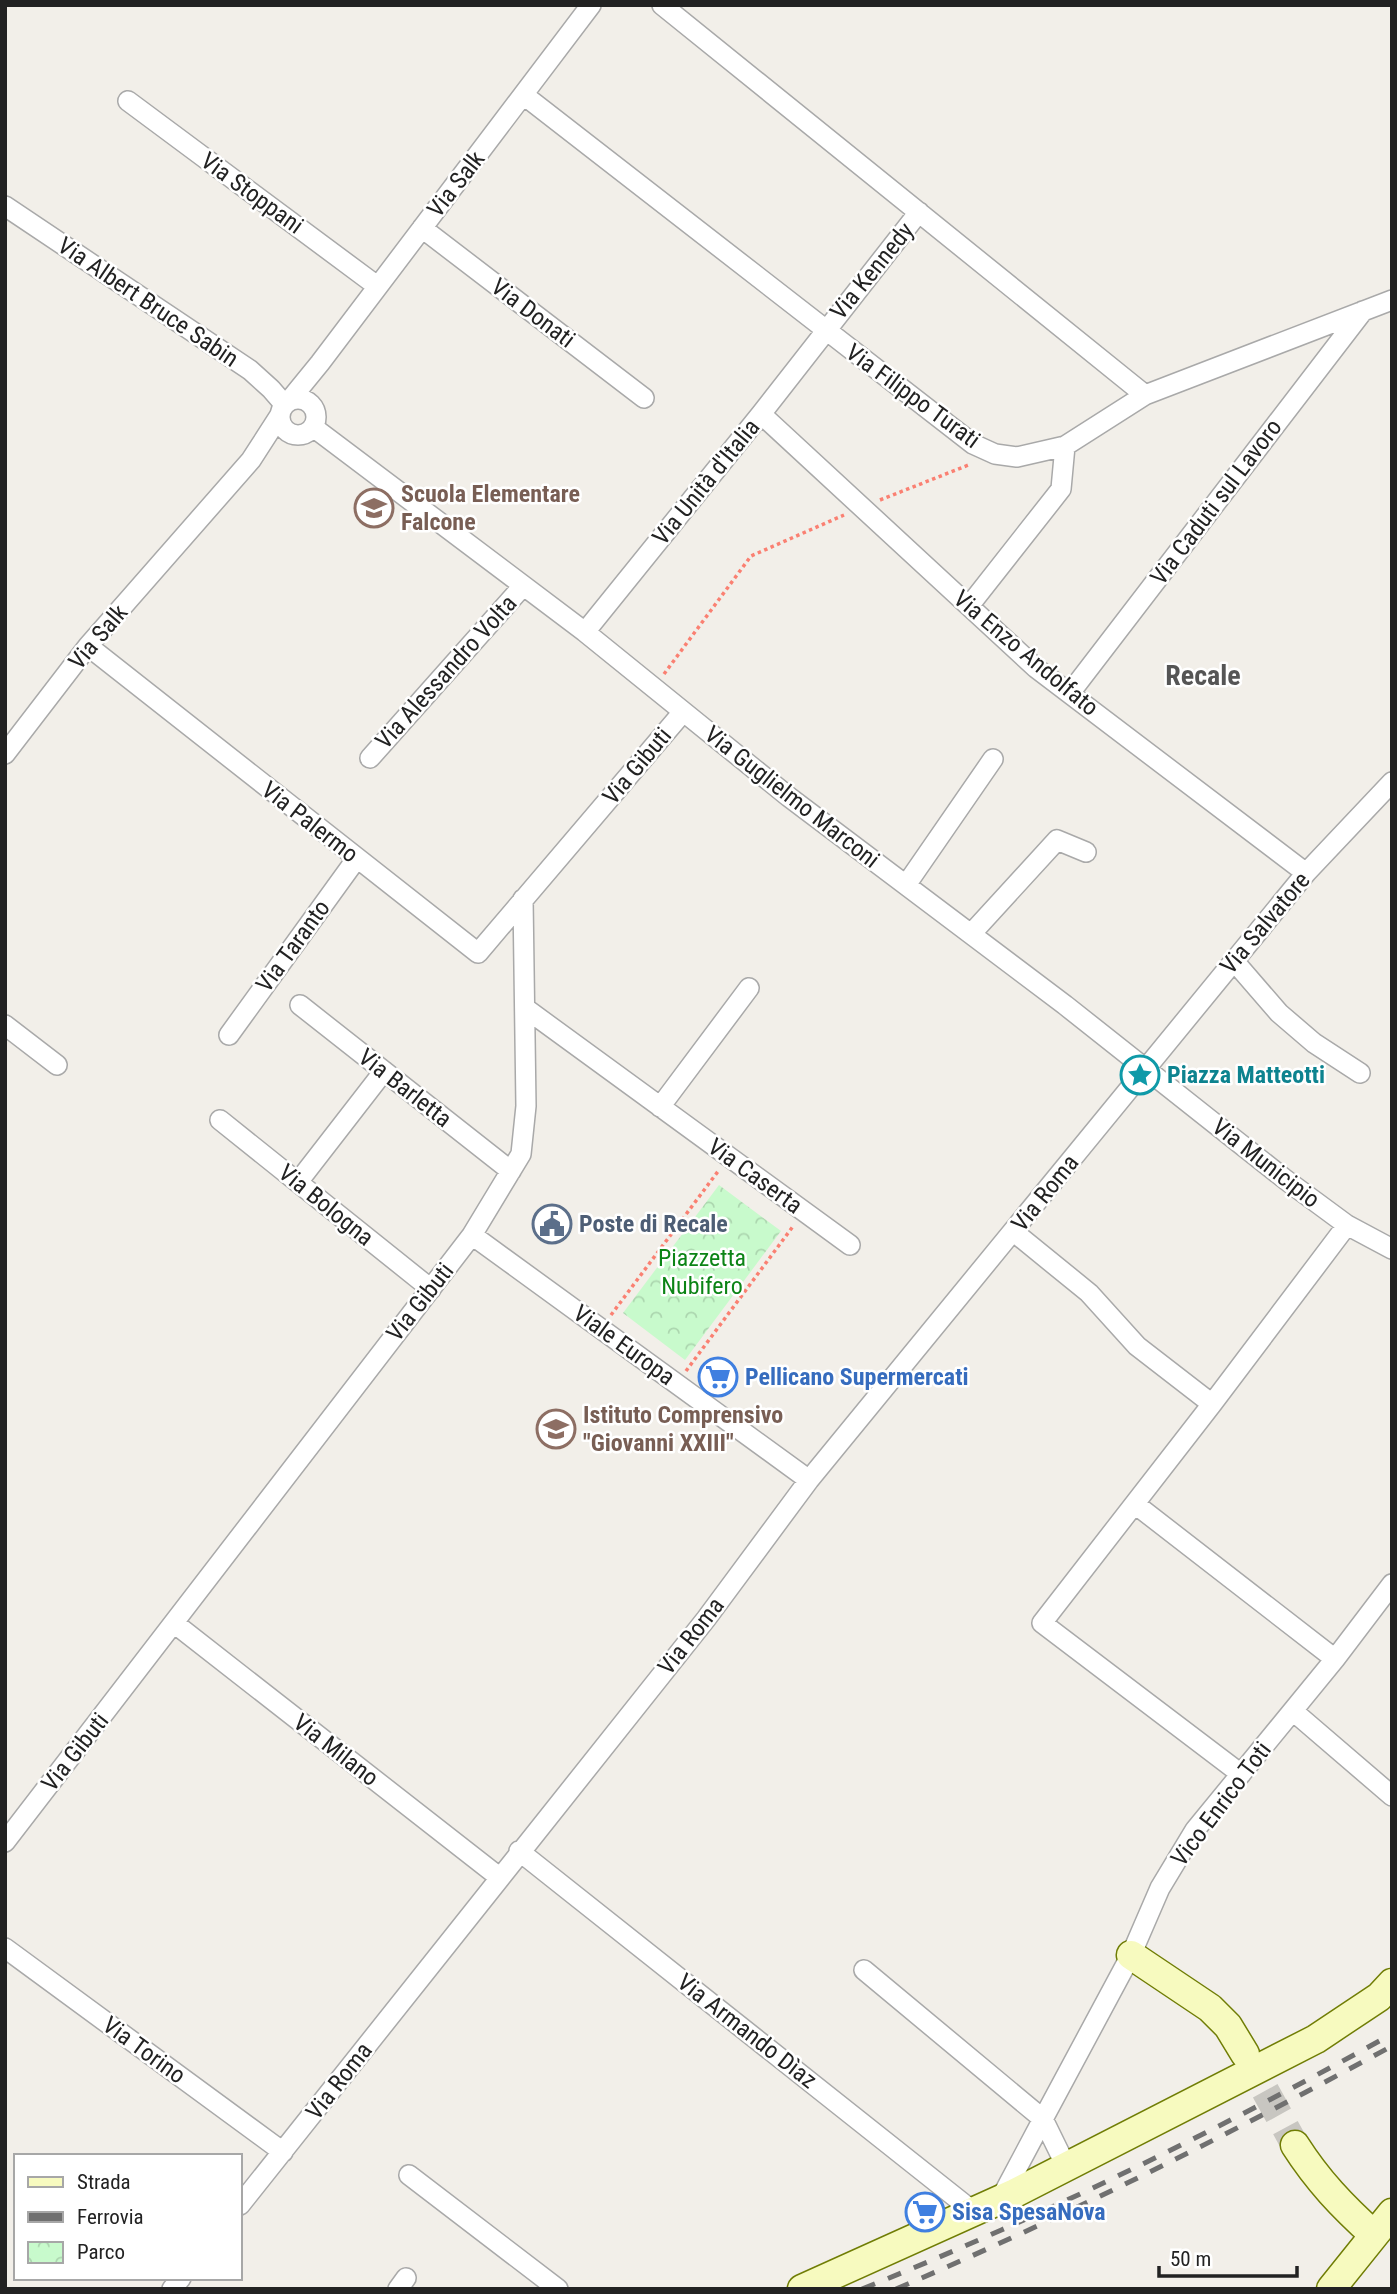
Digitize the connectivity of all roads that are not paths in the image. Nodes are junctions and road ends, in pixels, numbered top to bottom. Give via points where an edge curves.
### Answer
1 (591, 5) edge
2 (662, 5) edge
3 (525, 96) junction
4 (128, 101) dead end
5 (5, 206) edge
6 (919, 212) junction
7 (422, 228) junction
8 (377, 286) junction
9 (1392, 300) edge
10 (1363, 311) junction
11 (825, 330) junction
12 (320, 363) junction
13 (1145, 395) junction
14 (644, 398) dead end
15 (284, 407) junction
16 (761, 414) junction
17 (308, 426) junction
18 (1065, 446) junction
19 (251, 460) junction
20 (523, 586) junction
21 (969, 606) junction
22 (584, 632) junction
23 (88, 646) junction
24 (1070, 693) junction
25 (683, 712) junction
26 (5, 754) edge
27 (370, 758) dead end
28 (993, 759) dead end
29 (1390, 785) edge
30 (1086, 852) dead end
31 (357, 858) junction
32 (1306, 873) junction
33 (906, 885) junction
34 (523, 899) junction
35 (971, 934) junction
36 (1234, 961) junction
37 (749, 988) dead end
38 (300, 1005) dead end
39 (525, 1008) junction
40 (5, 1025) edge
41 (229, 1035) dead end
42 (57, 1065) dead end
43 (1144, 1069) junction
44 (384, 1071) junction
45 (1360, 1073) dead end
46 (660, 1107) junction
47 (220, 1120) dead end
48 (511, 1171) junction
49 (298, 1182) junction
50 (1347, 1225) junction
51 (1014, 1232) junction
52 (472, 1235) junction
53 (850, 1245) dead end
54 (1392, 1250) edge
55 (431, 1289) junction
56 (1212, 1404) junction
57 (809, 1480) junction
58 (1135, 1504) junction
59 (1392, 1584) edge
60 (174, 1623) junction
61 (1335, 1659) junction
62 (1293, 1711) junction
63 (1241, 1774) junction
64 (1392, 1796) edge
65 (5, 1842) edge
66 (519, 1851) junction
67 (499, 1877) junction
68 (5, 1948) edge
69 (1131, 1955) junction
70 (864, 1970) dead end
71 (1392, 1983) edge
72 (1245, 2054) tunnel mouth
73 (1043, 2119) junction
74 (1295, 2145) tunnel mouth
75 (283, 2152) junction
76 (1066, 2166) junction
77 (409, 2175) dead end
78 (1000, 2200) junction
79 (242, 2203) edge
80 (974, 2212) junction
81 (1392, 2213) edge
82 (1374, 2235) junction
83 (558, 2289) edge
84 (802, 2289) edge
85 (1331, 2289) edge

1 - 3 street, Via Salk
2 - 6 street
3 - 7 street, Via Salk
3 - 11 street, Via Filippo Turati
4 - 8 street, Via Stoppani
5 - 15 street, Via Albert Bruce Sabin via 250,370
6 - 11 street, Via Kennedy
6 - 13 street
7 - 8 street, Via Salk
7 - 14 street, Via Donati
8 - 12 street, Via Salk
9 - 10 street, Via Filippo Turati
10 - 13 street, Via Filippo Turati
10 - 24 street, Via Caduti sul Lavoro
11 - 16 street, Via Unità d'Italia
11 - 18 street, Via Filippo Turati via 973,444 1017,457
12 - 15 street, Via Salk
12 - 17 street
13 - 18 street, Via Filippo Turati
15 - 17 street via 285,430
15 - 17 street via 305,400 310,404
15 - 19 street, Via Salk
16 - 21 street, Via Enzo Andolfato
16 - 22 street, Via Unità d'Italia
17 - 19 street, Via Salk
17 - 20 street, Via Guglielmo Marconi
18 - 21 street via 1061,489
19 - 23 street, Via Salk
20 - 22 street, Via Guglielmo Marconi
20 - 27 street, Via Alessandro Volta
21 - 24 street, Via Enzo Andolfato
22 - 25 street, Via Guglielmo Marconi
23 - 26 street, Via Salk
23 - 31 street, Via Palermo
24 - 32 street, Via Enzo Andolfato
25 - 33 street, Via Guglielmo Marconi
25 - 34 street, Via Gibuti
28 - 33 street, Via Guglielmo Marconi
29 - 32 street, Via Salvatore
30 - 35 street via 1057,839
31 - 34 street, Via Palermo via 478,953
31 - 41 street, Via Taranto
32 - 36 street, Via Salvatore
33 - 35 street, Via Guglielmo Marconi
34 - 39 street, Via Gibuti
35 - 43 street, Via Guglielmo Marconi
36 - 43 street, Via Salvatore
36 - 45 street via 1279,1013
37 - 46 street
38 - 44 street, Via Barletta
39 - 46 street, Via Caserta
39 - 48 street, Via Gibuti via 526,1106 521,1154
40 - 42 street
43 - 50 street, Via Municipio
43 - 51 street, Via Roma
44 - 48 street, Via Barletta
44 - 49 street
46 - 53 street, Via Caserta
47 - 49 street, Via Bologna
48 - 52 street, Via Gibuti
49 - 55 street, Via Bologna
50 - 54 street, Via Municipio
50 - 56 street
51 - 56 street via 1089,1293 1137,1346
51 - 57 street, Via Roma
52 - 55 street, Via Gibuti
52 - 57 street, Viale Europa
55 - 60 street, Via Gibuti
56 - 58 street
57 - 66 street, Via Roma via 706,1619
58 - 61 street
58 - 63 street via 1042,1623
59 - 61 street, Vico Enrico Toti
60 - 65 street, Via Gibuti
60 - 67 street, Via Milano
61 - 62 street, Vico Enrico Toti
62 - 63 street, Vico Enrico Toti
62 - 64 street
63 - 69 street, Vico Enrico Toti via 1195,1830 1160,1888
66 - 67 street, Via Roma
66 - 80 street, Via Armando Dìaz
67 - 75 street, Via Roma
68 - 75 street, Via Torino
69 - 72 street via 1210,2008
69 - 73 street, Vico Enrico Toti
70 - 73 street
71 - 76 street via 1379,1997 1316,2039
73 - 76 street
73 - 78 street, Vico Enrico Toti
74 - 82 street via 1339,2204
75 - 79 street, Via Roma
76 - 78 street
77 - 83 street
78 - 80 street
80 - 84 street
81 - 82 street
82 - 85 street

